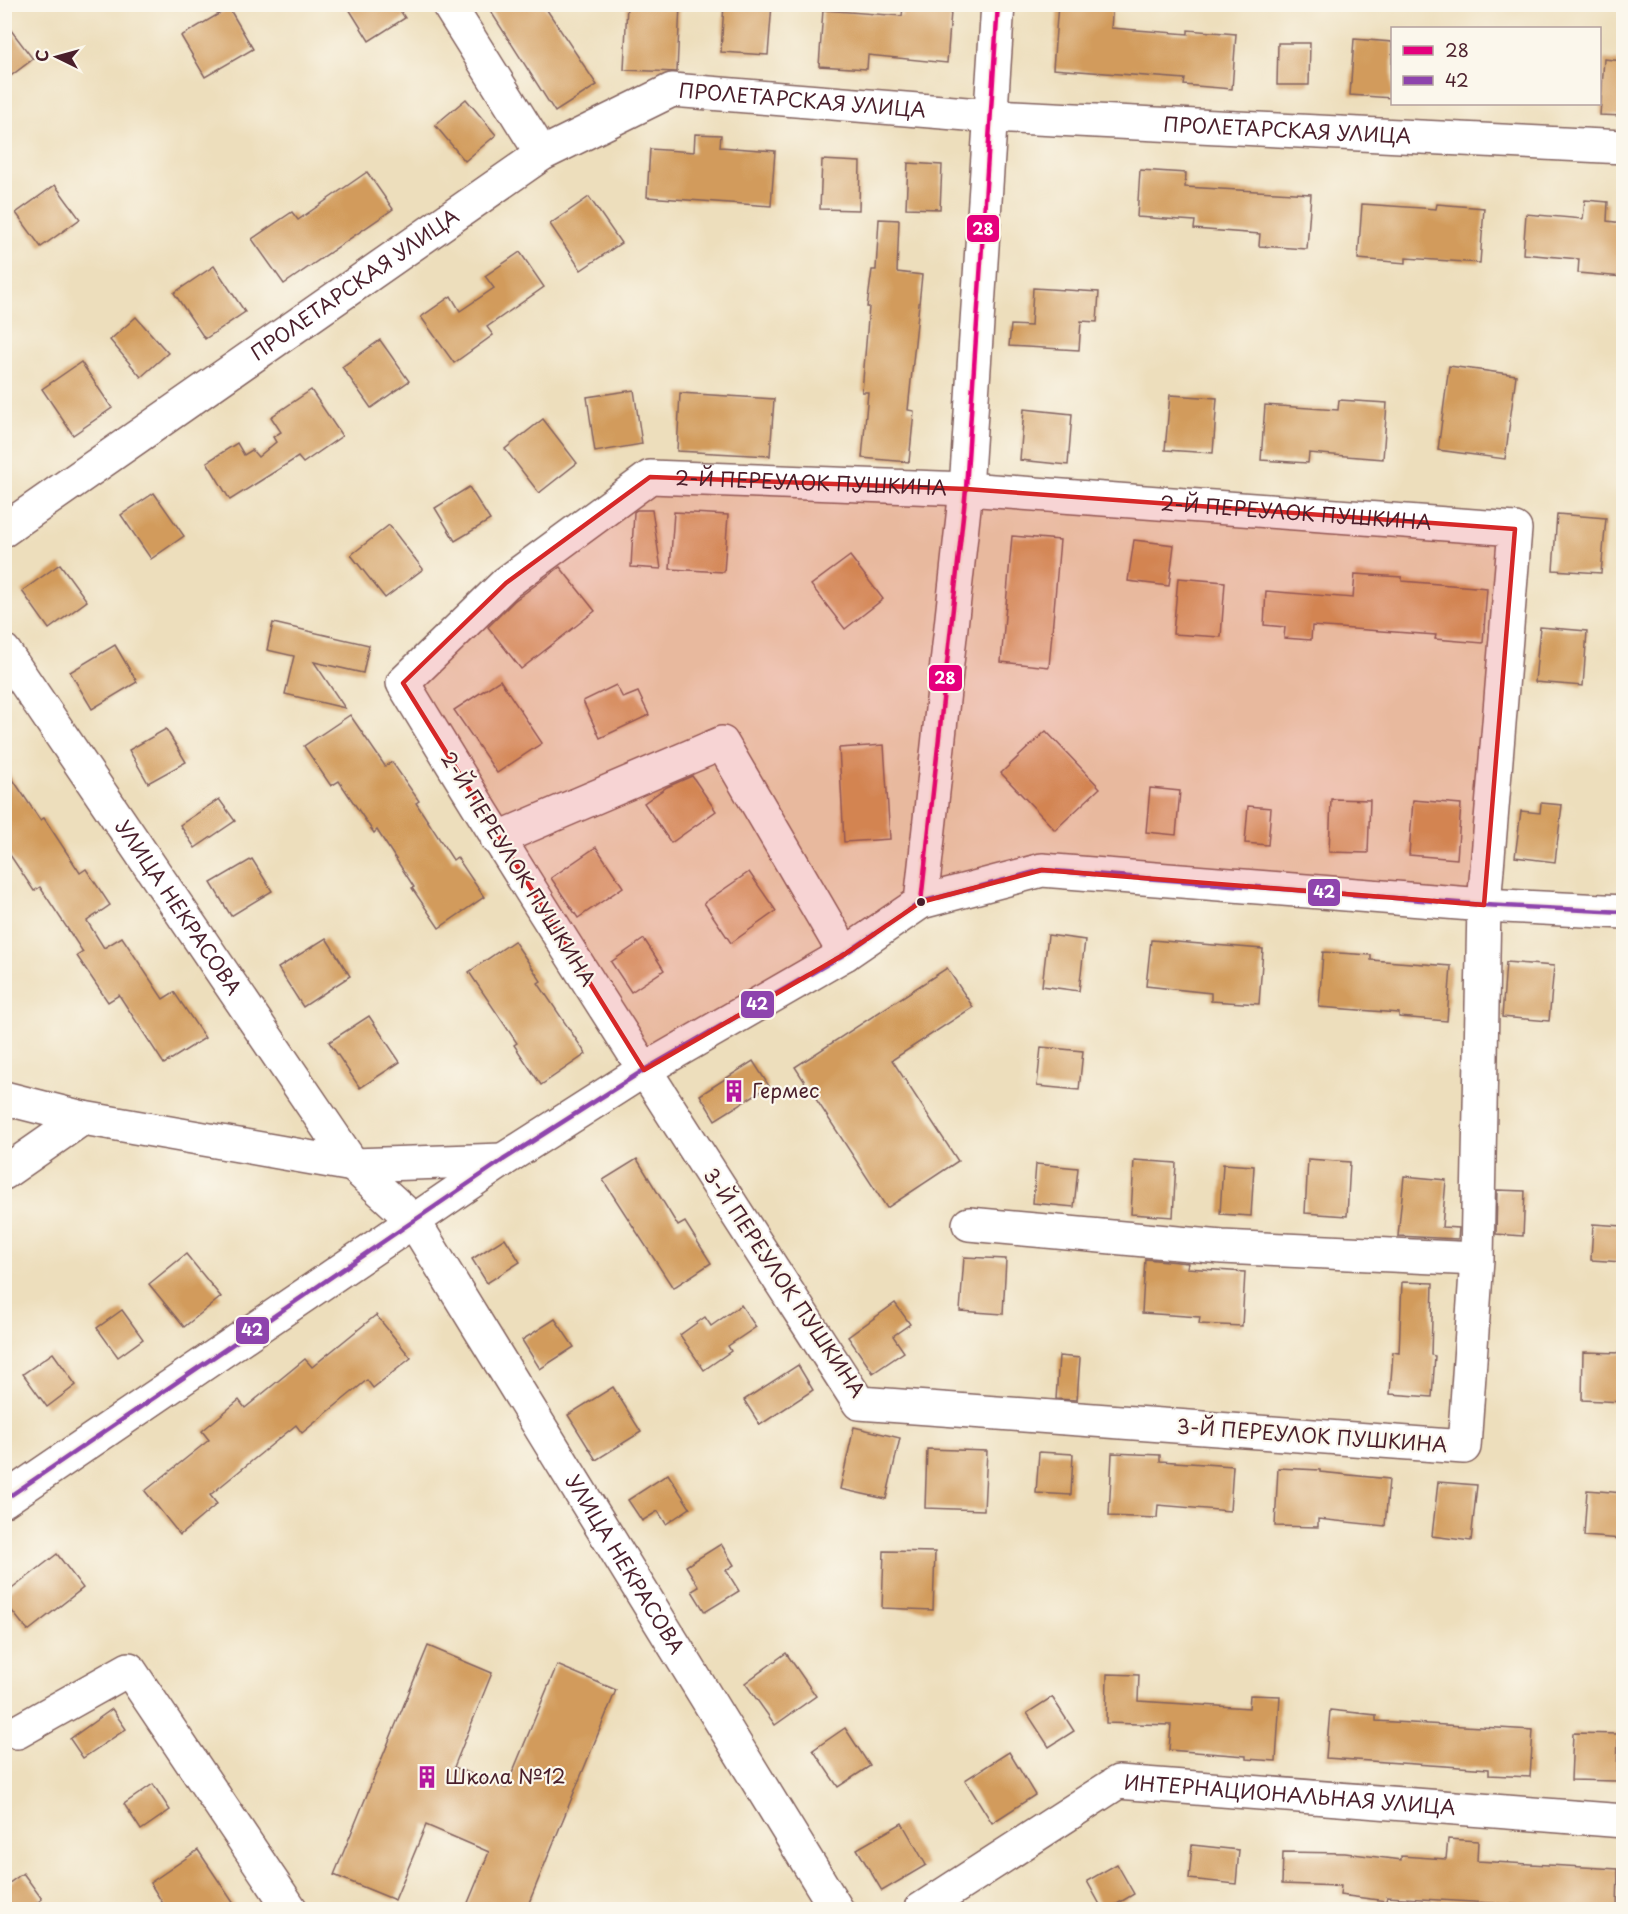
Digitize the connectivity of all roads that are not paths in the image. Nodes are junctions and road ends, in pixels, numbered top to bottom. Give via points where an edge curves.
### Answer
1 (448, 4) edge
2 (998, 4) edge
3 (992, 116) junction
4 (1623, 147) edge
5 (542, 154) junction
6 (966, 489) junction
7 (4, 530) edge
8 (4, 651) edge
9 (497, 839) junction
10 (921, 902) junction
11 (1484, 905) junction
12 (1623, 912) edge
13 (846, 954) junction
14 (644, 1071) junction
15 (4, 1098) edge
16 (82, 1118) junction
17 (503, 1160) junction
18 (353, 1165) junction
19 (4, 1173) edge
20 (413, 1220) junction
21 (969, 1224) dead end
22 (1477, 1260) junction
23 (4, 1500) edge
24 (9, 1728) edge
25 (1623, 1821) edge
26 (291, 1910) edge
27 (837, 1910) edge
28 (920, 1910) edge

1 - 5 street
2 - 3 street
3 - 4 street, ПРОЛЕТАРСКАЯ УЛИЦА
3 - 5 street, ПРОЛЕТАРСКАЯ УЛИЦА via 672,90
3 - 6 street
5 - 7 street, ПРОЛЕТАРСКАЯ УЛИЦА
6 - 9 street, 2-Й ПЕРЕУЛОК ПУШКИНА via 650,477 506,583 403,683
6 - 10 street
6 - 11 street, 2-Й ПЕРЕУЛОК ПУШКИНА via 1515,529
8 - 18 street, УЛИЦА НЕКРАСОВА
9 - 13 street via 722,742
9 - 14 street, 2-Й ПЕРЕУЛОК ПУШКИНА
10 - 11 street via 1042,870
10 - 13 street
11 - 12 street
11 - 22 street
13 - 14 street
14 - 17 street
14 - 22 street, 3-Й ПЕРЕУЛОК ПУШКИНА via 860,1403 1464,1447
15 - 16 street
16 - 18 street
16 - 19 street
17 - 18 street
17 - 20 street
18 - 20 street, УЛИЦА НЕКРАСОВА
20 - 23 street
20 - 27 street, УЛИЦА НЕКРАСОВА
21 - 22 street via 1222,1247
24 - 26 street via 129,1669
25 - 28 street, ИНТЕРНАЦИОНАЛЬНАЯ УЛИЦА via 1118,1782

